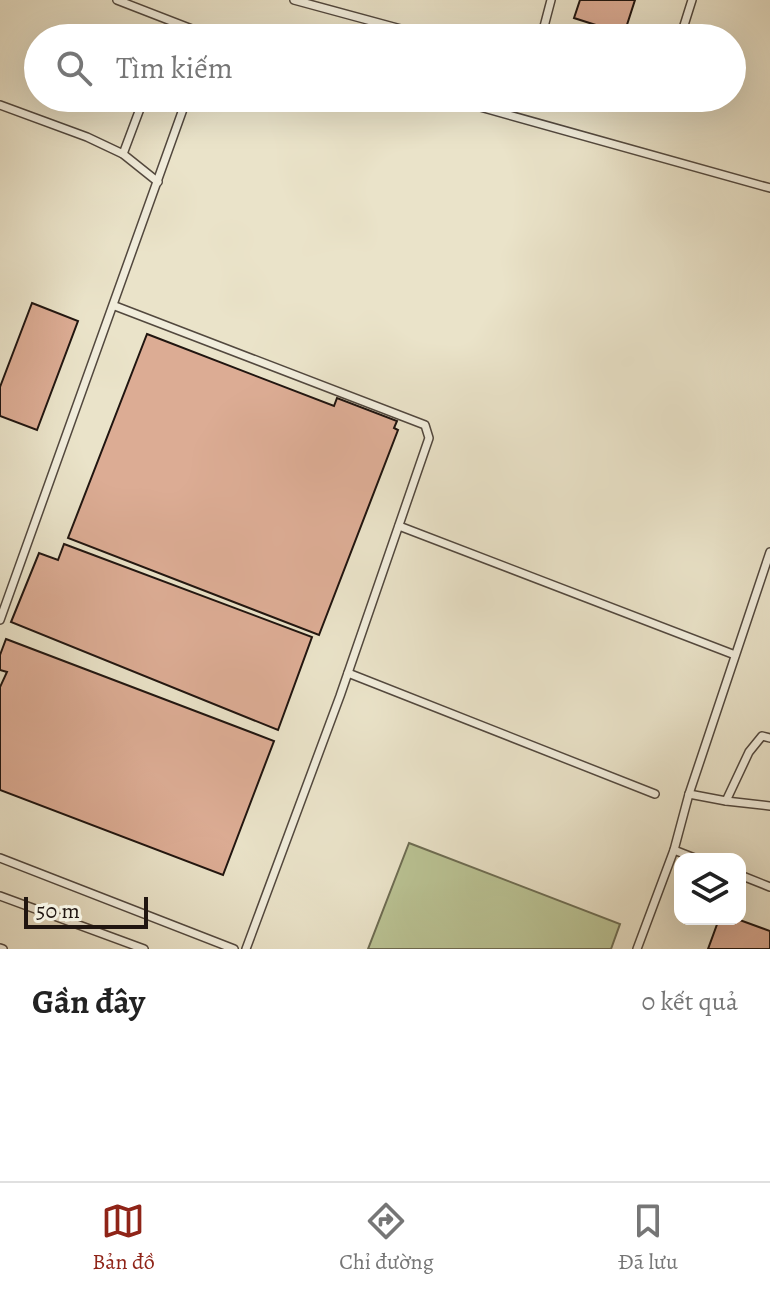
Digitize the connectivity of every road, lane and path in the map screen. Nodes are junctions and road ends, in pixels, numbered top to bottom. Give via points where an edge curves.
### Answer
1 (117, 0) edge
2 (294, 0) edge
3 (551, 0) edge
4 (692, 0) edge
5 (176, 24) edge
6 (382, 24) edge
7 (545, 24) edge
8 (684, 24) edge
9 (0, 105) edge
10 (139, 112) edge
11 (182, 112) edge
12 (498, 112) edge
13 (123, 154) junction
14 (158, 182) junction
15 (770, 188) edge
16 (115, 306) junction
17 (399, 526) junction
18 (770, 552) edge
19 (0, 620) edge
20 (735, 655) junction
21 (348, 673) junction
22 (770, 738) edge
23 (655, 794) dead end
24 (689, 794) junction
25 (726, 801) junction
26 (770, 806) edge
27 (674, 850) junction
28 (682, 853) edge
29 (0, 858) edge
30 (746, 877) edge
31 (770, 887) edge
32 (0, 896) edge
33 (144, 949) edge
34 (234, 949) edge
35 (246, 949) edge
36 (637, 949) edge

1 - 5 lane
2 - 6 lane
3 - 7 lane
4 - 8 lane
9 - 13 lane
10 - 13 lane
11 - 14 lane
12 - 15 lane
13 - 14 lane
14 - 16 lane
16 - 17 lane via 425,425 429,438
16 - 19 lane
17 - 20 lane
17 - 21 lane
18 - 20 lane
20 - 24 lane
21 - 23 lane
21 - 35 lane
22 - 25 lane via 762,736 749,752
24 - 25 lane
24 - 27 lane
25 - 26 lane
27 - 28 lane
27 - 36 lane
29 - 34 lane
30 - 31 lane
32 - 33 lane

